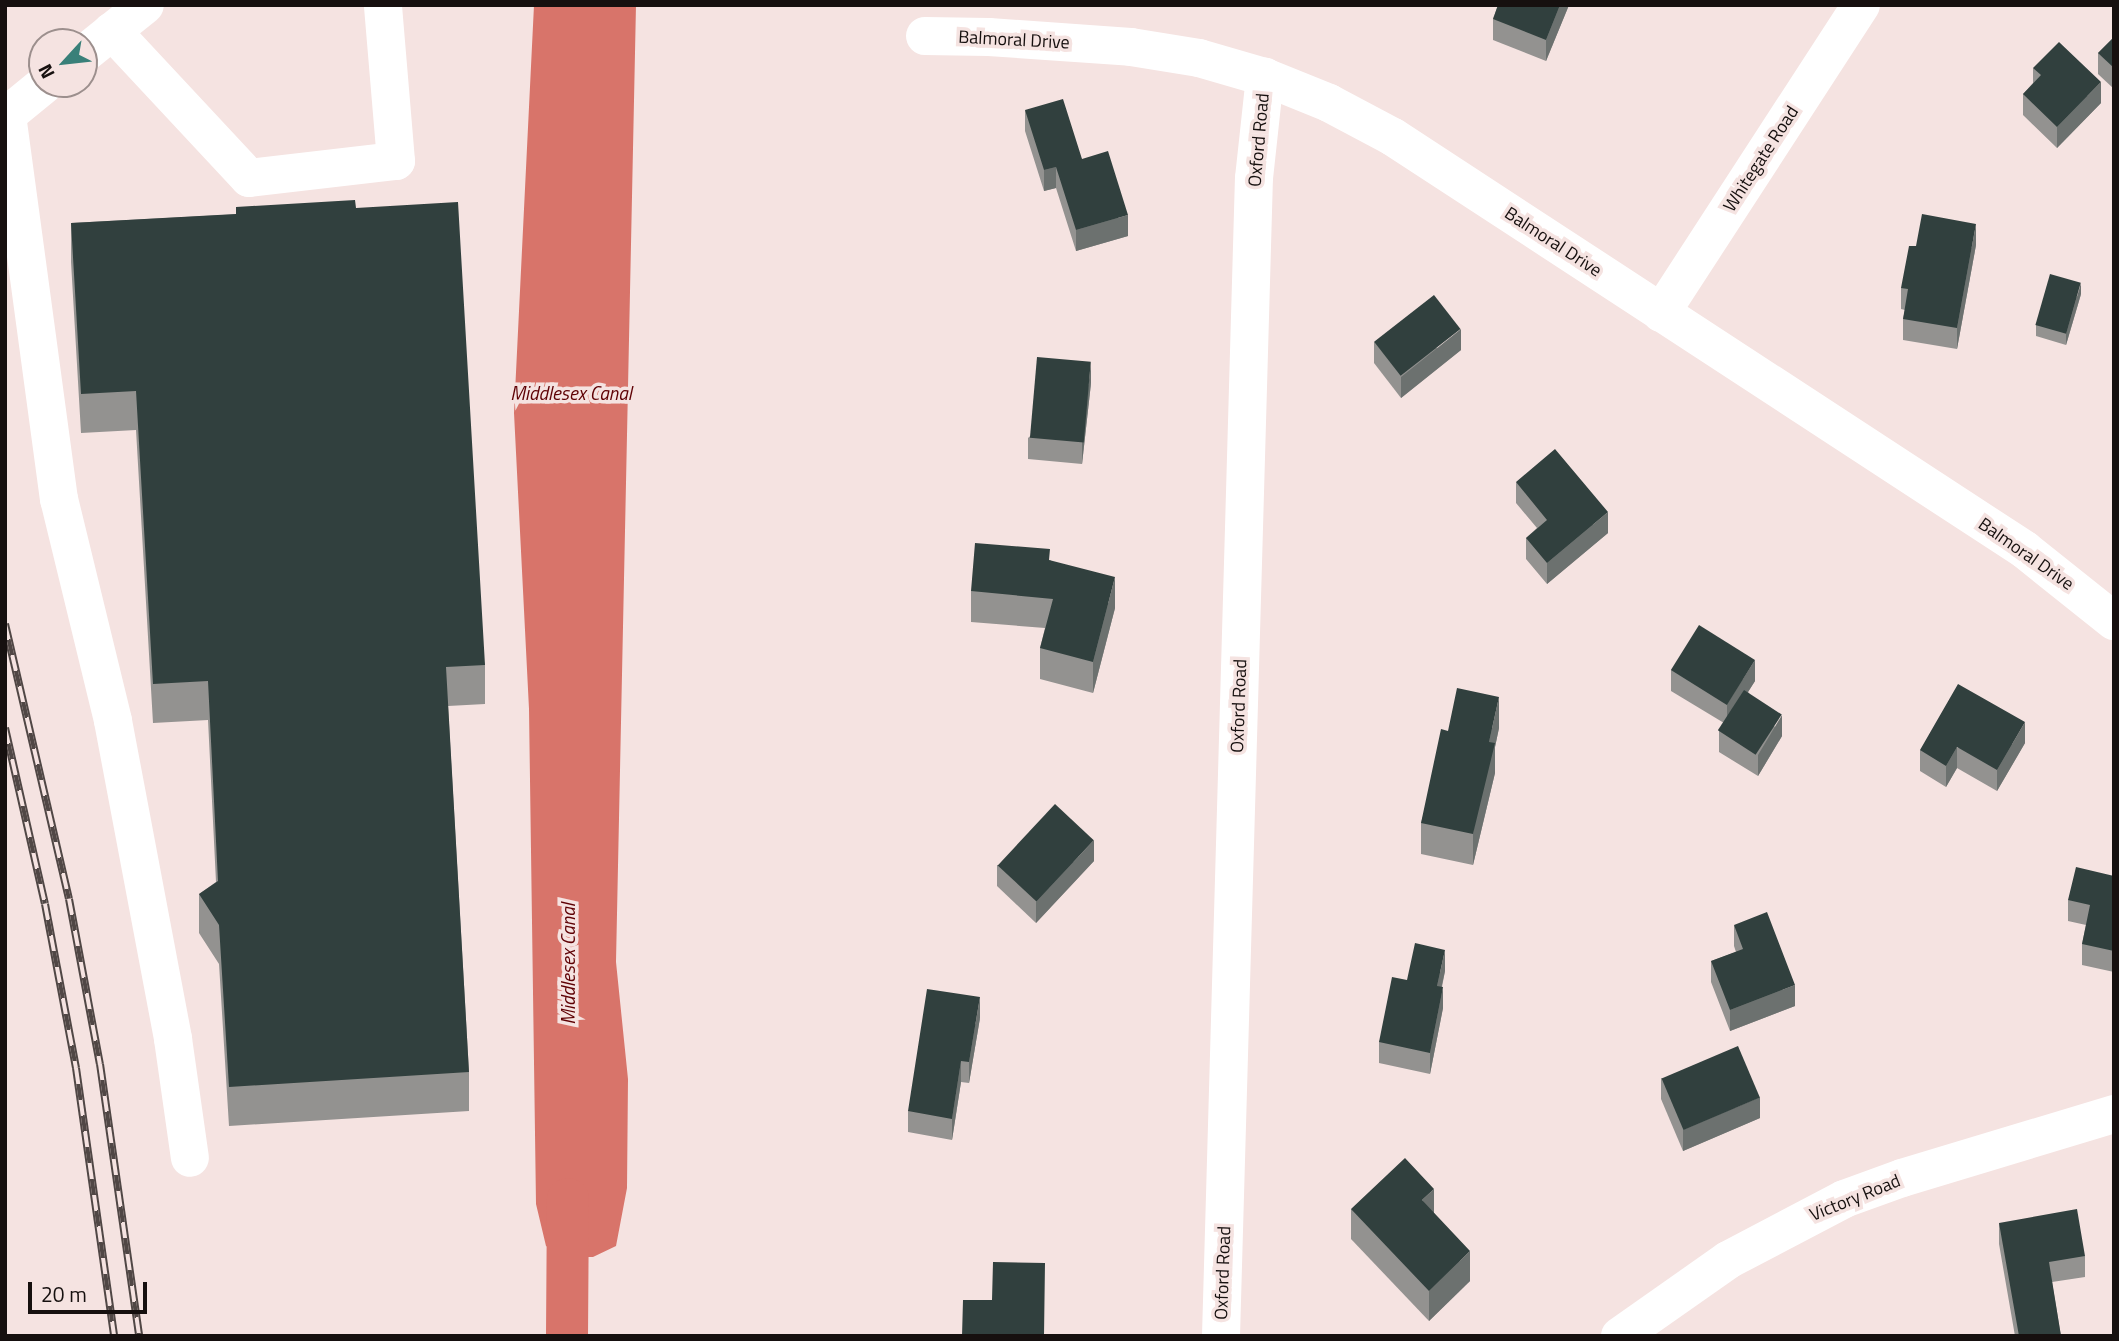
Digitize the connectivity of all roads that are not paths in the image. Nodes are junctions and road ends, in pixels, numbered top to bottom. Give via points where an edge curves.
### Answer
1 (145, 5) edge
2 (383, 5) edge
3 (1861, 5) edge
4 (925, 36) dead end
5 (98, 42) edge
6 (1265, 78) junction
7 (28, 98) edge
8 (1661, 313) junction
9 (2114, 621) edge
10 (2114, 1114) edge
11 (190, 1158) dead end
12 (1221, 1336) edge
13 (1620, 1336) edge

1 - 5 street
2 - 5 street via 396,161 249,178
3 - 8 street, Whitegate Road
4 - 6 street, Balmoral Drive via 1131,47 1199,58
6 - 8 street, Balmoral Drive via 1329,103 1393,137
6 - 12 street, Oxford Road via 1254,178
7 - 11 street via 6,115 59,499 113,721 173,1039
8 - 9 street, Balmoral Drive via 2025,550
10 - 13 street, Victory Road via 1843,1199 1728,1259

